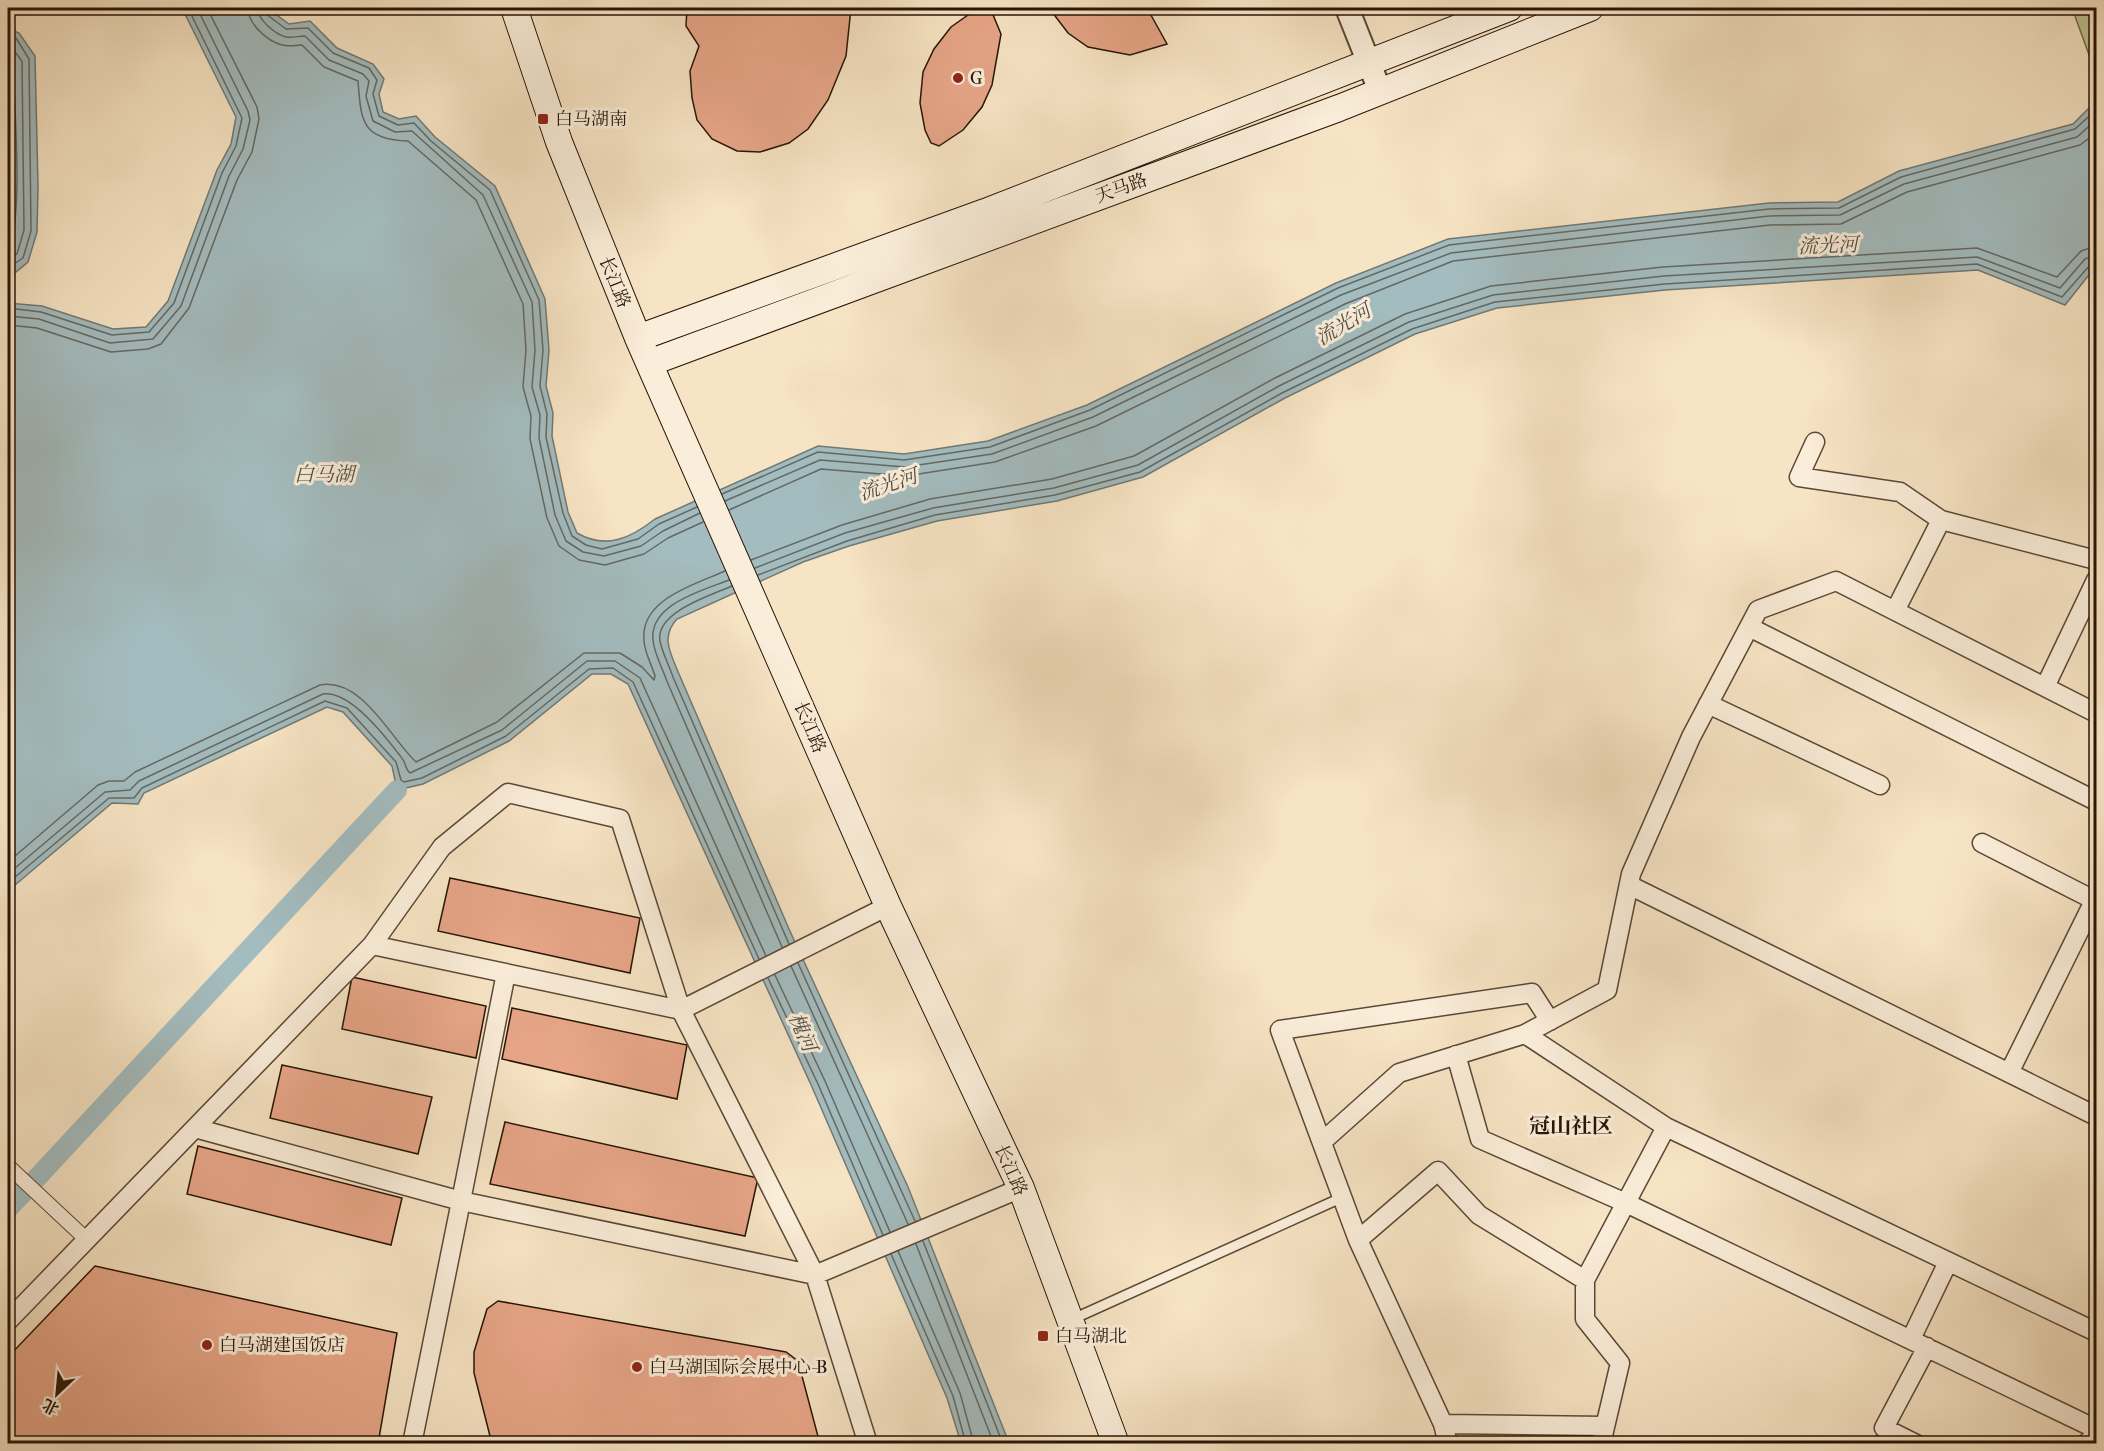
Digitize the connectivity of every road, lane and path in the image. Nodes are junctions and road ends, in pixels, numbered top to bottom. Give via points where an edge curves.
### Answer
1 (514, 8) edge
2 (1347, 8) edge
3 (1509, 8) edge
4 (1590, 8) edge
5 (1368, 60) junction
6 (1380, 91) junction
7 (638, 338) junction
8 (649, 363) junction
9 (1815, 442) dead end
10 (1941, 520) junction
11 (2097, 560) edge
12 (2097, 580) edge
13 (1895, 611) junction
14 (1749, 627) junction
15 (2045, 687) junction
16 (1708, 704) junction
17 (2097, 713) edge
18 (1880, 785) dead end
19 (2097, 801) edge
20 (1982, 843) dead end
21 (1629, 885) junction
22 (2096, 899) edge
23 (888, 906) junction
24 (372, 945) junction
25 (506, 973) junction
26 (681, 1010) junction
27 (1550, 1021) junction
28 (1524, 1034) junction
29 (1456, 1055) junction
30 (2009, 1073) junction
31 (2097, 1116) edge
32 (1666, 1127) junction
33 (195, 1128) junction
34 (1323, 1141) junction
35 (8, 1166) edge
36 (1021, 1188) junction
37 (1343, 1197) junction
38 (461, 1201) junction
39 (1626, 1203) junction
40 (86, 1239) junction
41 (1359, 1240) junction
42 (1948, 1262) junction
43 (815, 1275) junction
44 (1584, 1280) junction
45 (1071, 1320) junction
46 (8, 1321) edge
47 (2097, 1332) edge
48 (1919, 1343) junction
49 (1443, 1424) junction
50 (2097, 1429) edge
51 (2097, 1434) edge
52 (1603, 1435) edge
53 (412, 1443) edge
54 (868, 1443) edge
55 (1116, 1443) edge
56 (1448, 1443) edge
57 (1916, 1443) edge
58 (2086, 1443) edge

1 - 7 main road, 长江路 via 559,142
2 - 5 street
3 - 5 main road, 天马路
4 - 6 main road, 天马路
5 - 6 street
5 - 7 main road, 天马路 via 985,212
6 - 8 main road, 天马路
7 - 8 main road, 长江路
8 - 23 main road, 长江路
9 - 10 street via 1799,477 1900,492
10 - 11 street
10 - 13 street
12 - 15 street
13 - 14 street via 1836,581 1758,610
13 - 15 street
14 - 16 street
14 - 19 street
15 - 17 street
16 - 18 street
16 - 21 street
20 - 22 street
21 - 27 street via 1607,990
21 - 30 street
22 - 30 street
23 - 26 street
23 - 36 main road, 长江路
24 - 25 street
24 - 26 street via 442,847 508,793 620,819
24 - 33 street
25 - 26 street
25 - 38 street
26 - 43 street
27 - 28 street
27 - 34 street via 1532,993 1280,1030
28 - 29 street
28 - 32 street
29 - 34 street via 1399,1073
29 - 39 street via 1480,1139
30 - 31 street
32 - 39 street
32 - 42 street
33 - 38 street
33 - 40 street
34 - 37 street
35 - 40 street
36 - 43 street
36 - 45 main road, 长江路
37 - 41 street
37 - 45 lane
38 - 43 street
38 - 53 street
39 - 44 street
39 - 48 street
40 - 46 street
41 - 44 street via 1438,1171 1479,1215
41 - 49 street
42 - 47 street
42 - 48 street
43 - 54 street
44 - 52 street via 1585,1319 1620,1363
45 - 55 main road, 长江路
48 - 50 street
48 - 57 street via 1884,1428
49 - 52 street
49 - 56 street
51 - 58 street

